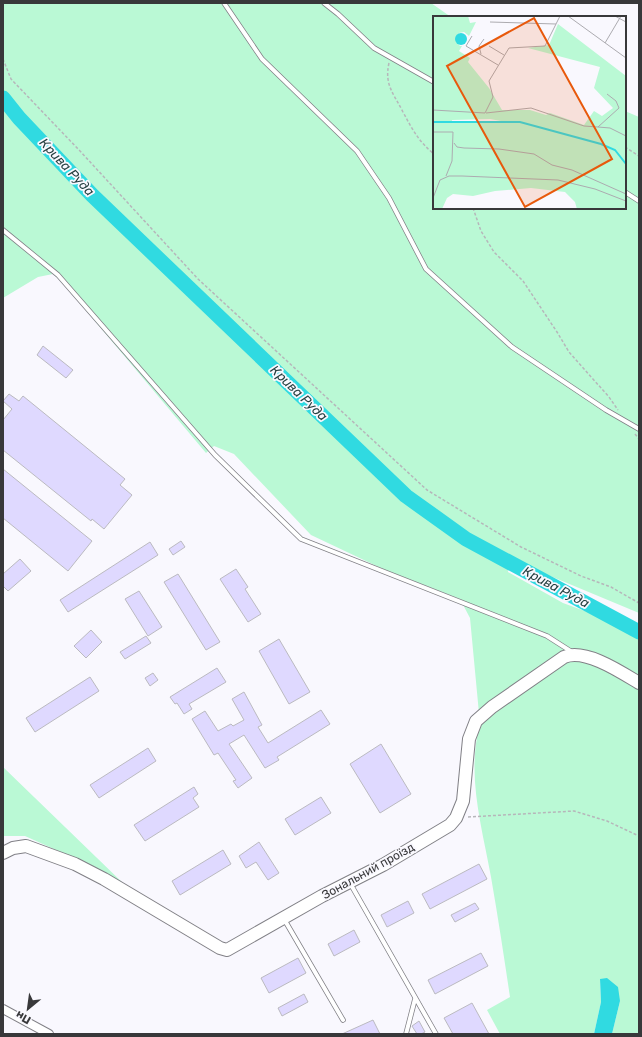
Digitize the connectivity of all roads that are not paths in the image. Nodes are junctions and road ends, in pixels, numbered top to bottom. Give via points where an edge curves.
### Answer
1 (224, 3) edge
2 (324, 3) edge
3 (433, 81) edge
4 (626, 193) edge
5 (639, 200) edge
6 (3, 230) edge
7 (639, 430) edge
8 (574, 653) junction
9 (639, 683) edge
10 (3, 853) edge
11 (349, 882) junction
12 (284, 919) junction
13 (415, 999) junction
14 (3, 1008) edge
15 (343, 1020) dead end
16 (49, 1034) edge
17 (406, 1034) edge
18 (436, 1034) edge

1 - 7 lane via 262,59 357,151 389,198 426,269 512,347
2 - 3 lane via 374,48
4 - 5 lane
6 - 8 lane via 58,275 214,455 301,538 547,636
8 - 9 street via 588,657
8 - 11 street, Зональний проїзд via 564,657 476,721 470,739 463,801 456,818 444,830
10 - 12 street, Зональний проїзд via 20,846 36,848 75,864 227,950
11 - 12 street, Зональний проїзд
11 - 13 lane
12 - 15 lane
13 - 17 lane
13 - 18 lane
14 - 16 street

